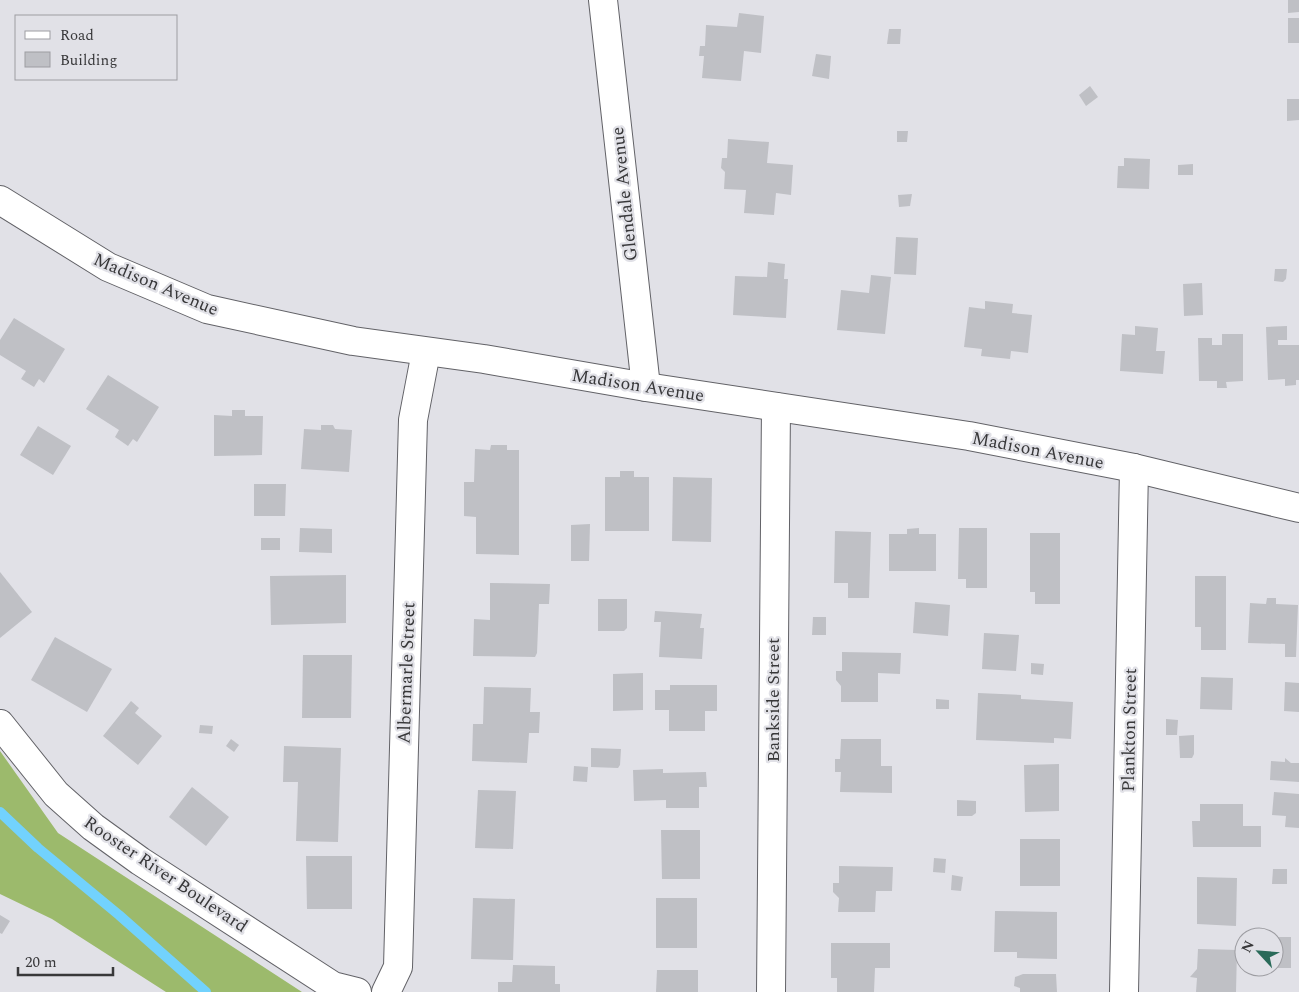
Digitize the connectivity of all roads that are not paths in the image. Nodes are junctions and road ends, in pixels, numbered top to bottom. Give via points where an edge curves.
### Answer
1 (603, 0) edge
2 (0, 200) edge
3 (426, 352) junction
4 (646, 387) junction
5 (776, 407) junction
6 (1134, 468) junction
7 (1299, 508) edge
8 (0, 724) edge
9 (357, 992) edge
10 (386, 992) edge
11 (771, 992) edge
12 (1124, 992) edge

1 - 4 street, Glendale Avenue
2 - 3 street, Madison Avenue via 108,267 207,310 353,341
3 - 4 street, Madison Avenue
3 - 10 street, Albermarle Street via 413,420 398,967
4 - 5 street, Madison Avenue
5 - 6 street, Madison Avenue via 969,436
5 - 11 street, Bankside Street
6 - 7 street, Madison Avenue
6 - 12 street, Plankton Street
8 - 9 street, Rooster River Boulevard via 56,794 93,828 334,986

